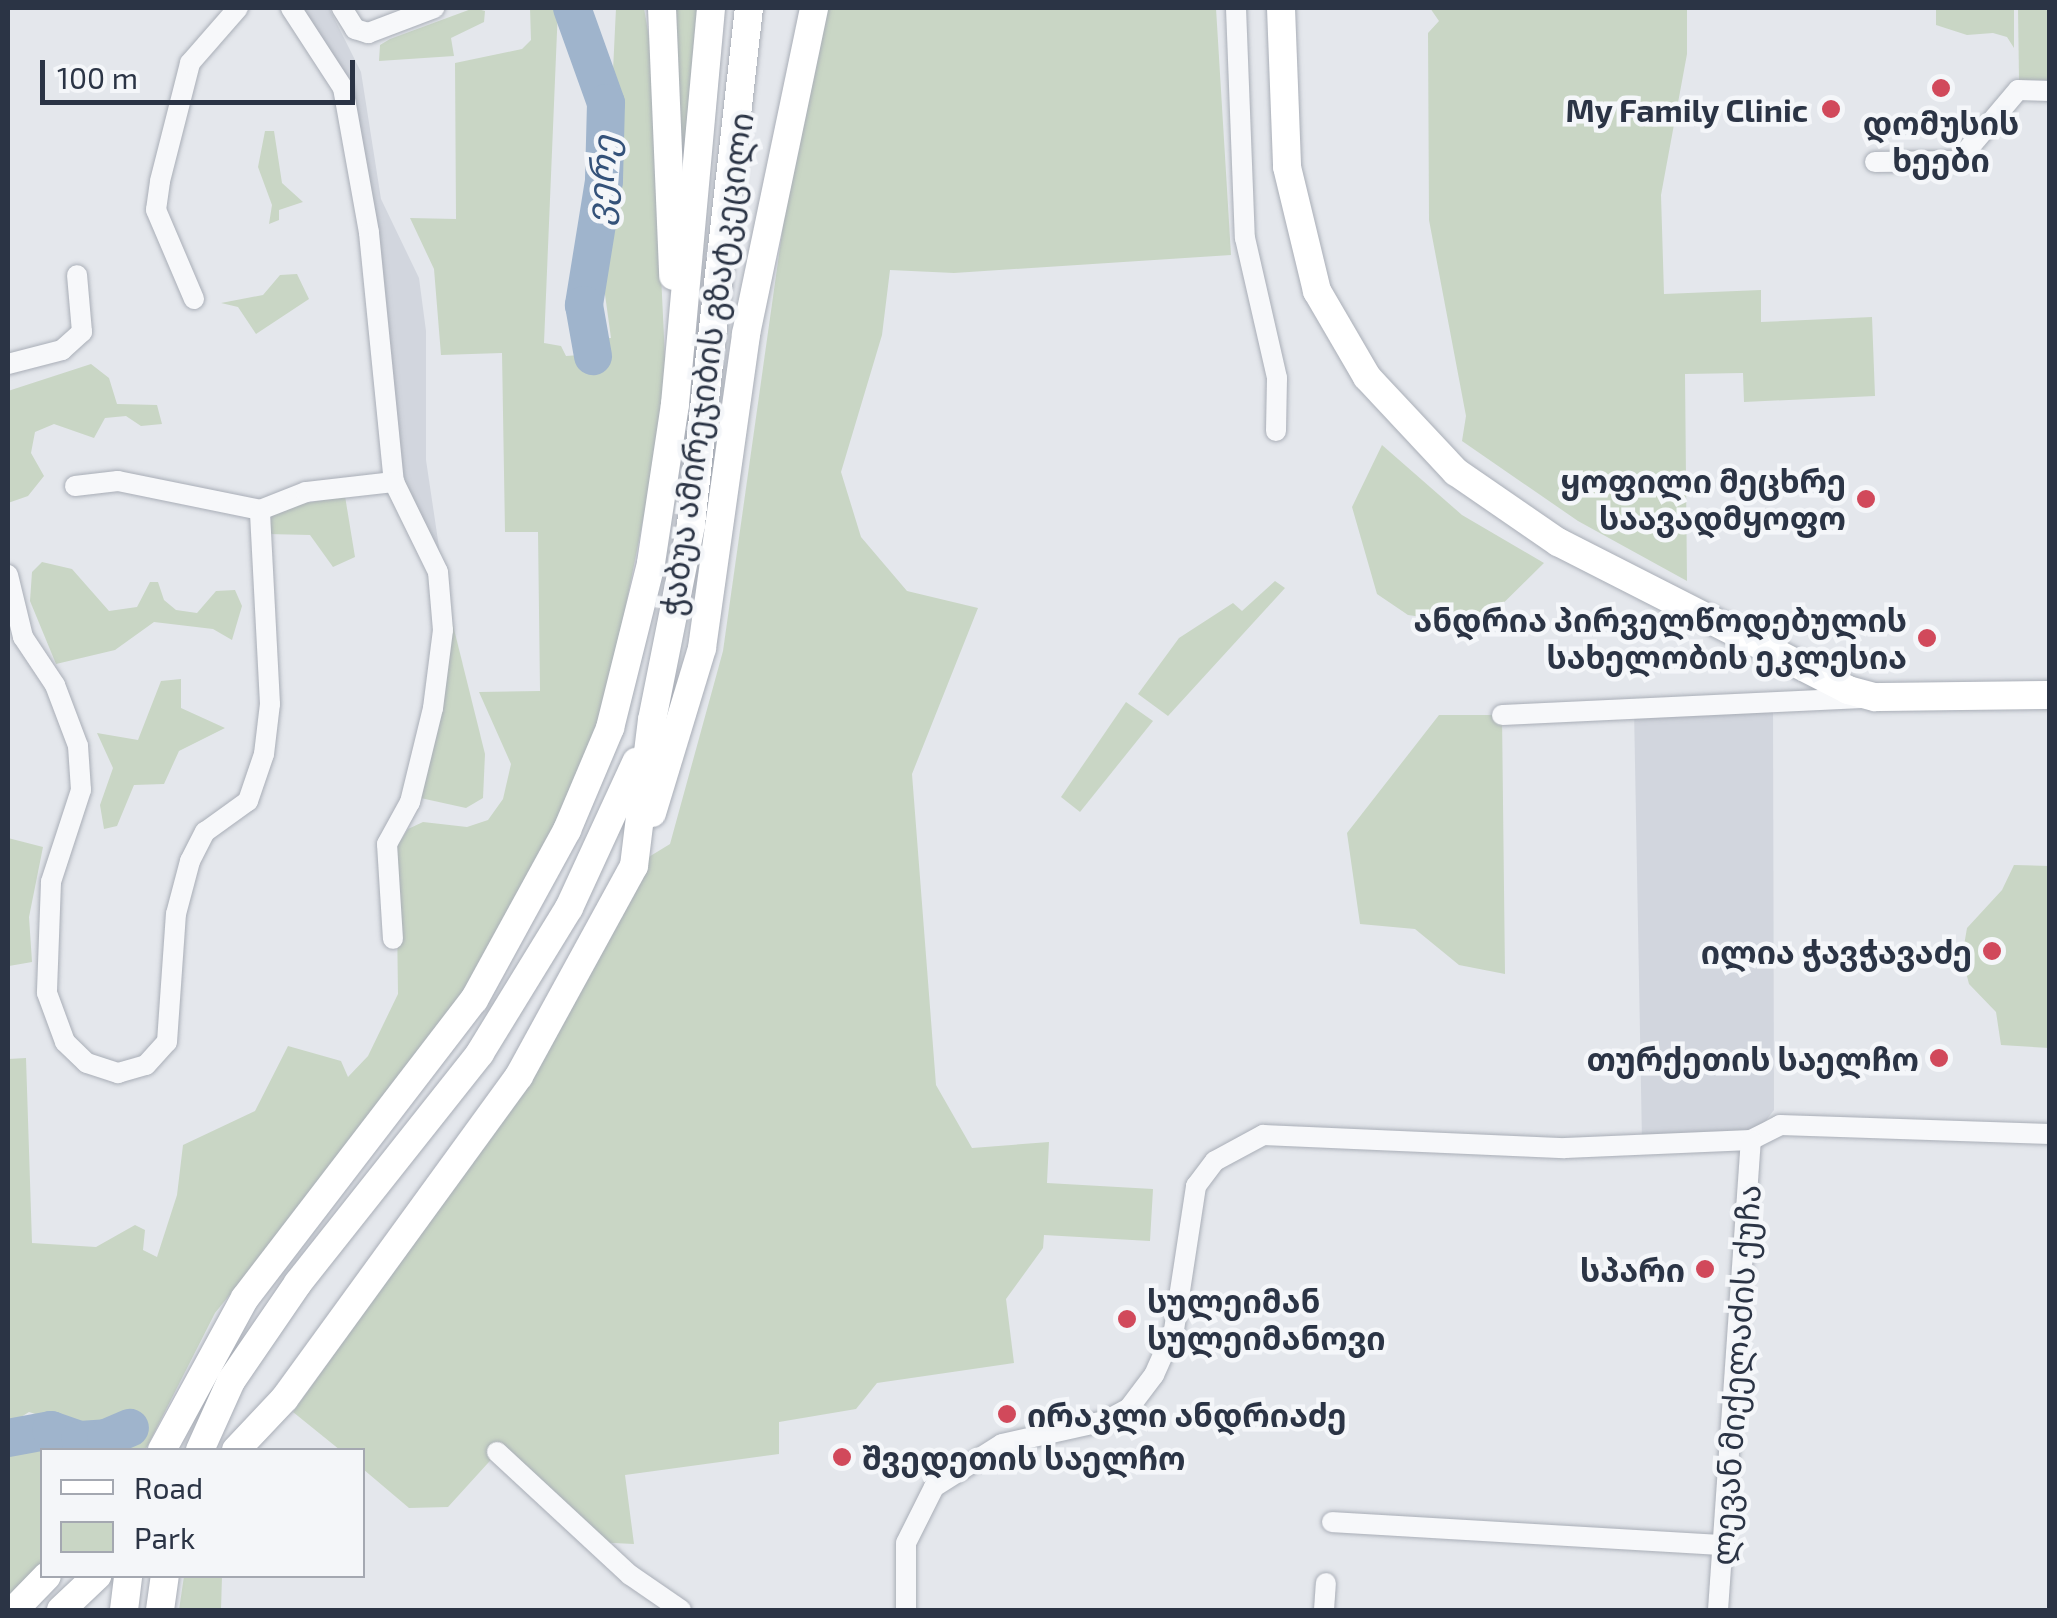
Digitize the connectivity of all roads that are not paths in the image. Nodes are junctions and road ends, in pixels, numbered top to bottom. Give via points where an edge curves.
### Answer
1 (238, 8) edge
2 (290, 8) edge
3 (342, 8) edge
4 (434, 8) edge
5 (662, 8) edge
6 (711, 8) edge
7 (749, 8) edge
8 (814, 8) edge
9 (1236, 8) edge
10 (1281, 8) edge
11 (2050, 91) edge
12 (1875, 162) dead end
13 (77, 275) dead end
14 (194, 299) dead end
15 (746, 334) junction
16 (8, 364) edge
17 (675, 404) junction
18 (1276, 431) dead end
19 (394, 482) junction
20 (74, 486) dead end
21 (260, 510) junction
22 (691, 524) junction
23 (8, 575) edge
24 (2050, 694) edge
25 (1875, 697) junction
26 (1502, 715) dead end
27 (652, 720) junction
28 (634, 866) junction
29 (393, 939) dead end
30 (2050, 1134) edge
31 (1751, 1140) junction
32 (162, 1447) edge
33 (201, 1448) edge
34 (238, 1448) edge
35 (498, 1452) dead end
36 (1332, 1522) dead end
37 (1723, 1545) junction
38 (45, 1578) edge
39 (95, 1578) edge
40 (128, 1578) edge
41 (165, 1578) edge
42 (1326, 1582) dead end
43 (14, 1610) edge
44 (61, 1610) edge
45 (124, 1610) edge
46 (160, 1610) edge
47 (681, 1610) edge
48 (906, 1610) edge
49 (1324, 1610) edge
50 (1718, 1610) edge

1 - 14 street via 190,63 160,181 156,210
2 - 19 street via 343,88 359,161
3 - 4 street via 355,28 368,33
5 - 17 main road
6 - 17 main road, ჭაბუა ამირეჯიბის გზატკეცილი
7 - 22 main road, ჭაბუა ამირეჯიბის გზატკეცილი
8 - 15 main road
9 - 18 street via 1245,238 1277,378
10 - 25 main road via 1286,148 1306,258 1333,325 1402,420 1456,472 1558,542 1806,672
11 - 12 street via 2018,90 1958,161
13 - 16 street via 82,332 62,350
15 - 22 main road
15 - 28 main road via 702,648
17 - 32 main road, ჭაბუა ამირეჯიბის გზატკეცილი via 630,659 567,830 474,1000 245,1298
19 - 21 street via 306,492
19 - 29 street via 438,572 443,630 419,766 387,844
20 - 21 street via 118,482
21 - 23 street via 270,704 264,754 248,802 205,832 190,861 176,914 166,1042 146,1065 118,1073 87,1063 65,1042 47,992 51,882 80,790 78,746 55,686 23,637
22 - 27 main road, ჭაბუა ამირეჯიბის გზატკეცილი
24 - 25 main road
25 - 26 street
27 - 28 main road, ჭაბუა ამირეჯიბის გზატკეცილი
27 - 33 main road, ჭაბუა ამირეჯიბის გზატკეცილი via 569,908 480,1054 298,1283 232,1381
28 - 34 main road, ჭაბუა ამირეჯიბის გზატკეცილი via 518,1076 285,1398
30 - 31 street via 1780,1125
31 - 37 street, ლევან მიქელაძის ქუჩა
31 - 48 street via 1564,1148 1263,1135 1215,1161 1196,1186 1174,1330 1146,1386 1129,1408 1105,1422 1002,1444 934,1488 906,1543
35 - 47 street via 630,1574
36 - 37 street
37 - 50 street, ლევან მიქელაძის ქუჩა
38 - 43 main road
39 - 44 main road
40 - 45 main road
41 - 46 main road
42 - 49 street

